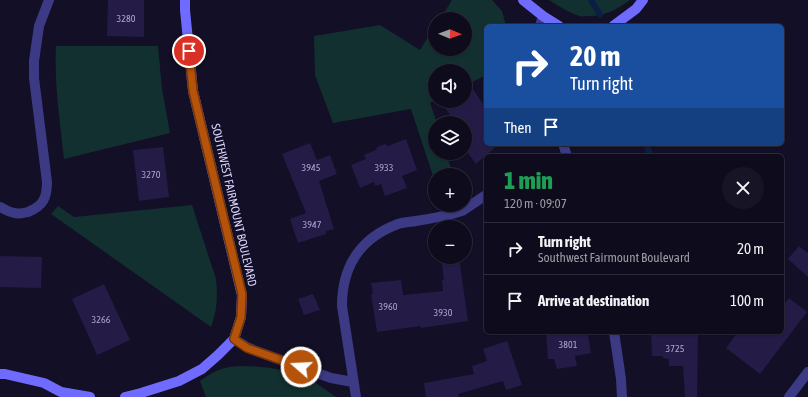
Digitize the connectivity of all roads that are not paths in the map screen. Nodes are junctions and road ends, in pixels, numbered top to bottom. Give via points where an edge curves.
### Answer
1 (49, 0) edge
2 (185, 0) edge
3 (523, 0) edge
4 (643, 0) edge
5 (542, 21) edge
6 (552, 24) edge
7 (616, 24) edge
8 (484, 196) edge
9 (0, 206) edge
10 (614, 334) edge
11 (234, 339) junction
12 (808, 372) edge
13 (0, 374) edge
14 (354, 382) junction
15 (90, 397) edge
16 (125, 397) edge
17 (356, 397) edge
18 (622, 397) edge
19 (789, 397) edge

1 - 9 street via 39,26 34,61 47,191 39,206 25,213 15,213
2 - 11 street, SOUTHWEST FAIRMOUNT BOULEVARD via 193,91 242,294 241,317
3 - 5 street
4 - 7 street via 636,9
5 - 6 street
8 - 14 street via 458,213 399,224 383,231 373,237 356,255 344,280 342,293
10 - 18 street
11 - 14 street via 247,348 331,378
11 - 16 street, SOUTHWEST FAIRMOUNT BOULEVARD via 202,369 179,381
12 - 19 street
13 - 15 street via 44,383 61,392
14 - 17 street

